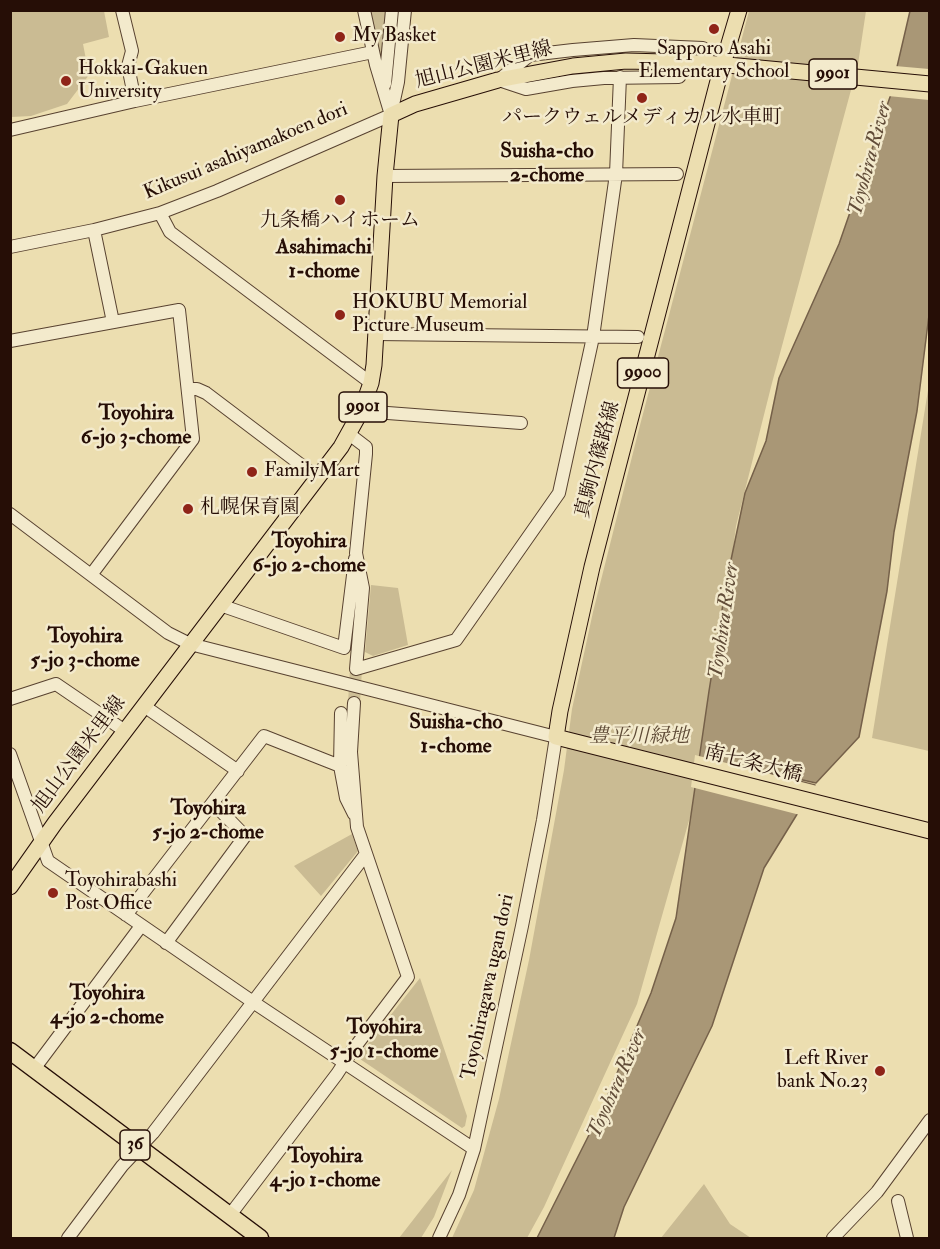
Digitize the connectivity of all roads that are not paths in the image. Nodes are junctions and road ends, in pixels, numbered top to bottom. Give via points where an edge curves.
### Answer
1 (122, 10) edge
2 (364, 10) edge
3 (392, 10) edge
4 (405, 10) edge
5 (739, 10) edge
6 (703, 48) dead end
7 (373, 52) junction
8 (690, 62) junction
9 (730, 65) junction
10 (620, 77) junction
11 (498, 80) junction
12 (930, 84) edge
13 (135, 101) junction
14 (391, 115) junction
15 (10, 130) edge
16 (616, 174) junction
17 (677, 174) dead end
18 (385, 176) junction
19 (160, 213) junction
20 (94, 230) junction
21 (10, 247) edge
22 (113, 322) junction
23 (376, 334) junction
24 (593, 337) junction
25 (638, 338) dead end
26 (10, 341) edge
27 (371, 383) junction
28 (188, 389) junction
29 (362, 411) junction
30 (521, 423) dead end
31 (349, 434) junction
32 (317, 477) junction
33 (10, 513) edge
34 (356, 554) junction
35 (91, 575) junction
36 (220, 605) junction
37 (190, 644) junction
38 (10, 699) edge
39 (354, 703) tunnel mouth
40 (144, 706) junction
41 (340, 713) dead end
42 (125, 731) junction
43 (561, 738) junction
44 (10, 754) edge
45 (340, 766) junction
46 (238, 771) junction
47 (213, 803) junction
48 (356, 818) junction
49 (930, 831) edge
50 (42, 843) junction
51 (366, 854) junction
52 (10, 887) edge
53 (126, 915) junction
54 (141, 926) junction
55 (166, 943) junction
56 (253, 1002) junction
57 (10, 1051) edge
58 (345, 1063) junction
59 (34, 1069) junction
60 (930, 1120) edge
61 (139, 1149) junction
62 (474, 1149) junction
63 (898, 1201) dead end
64 (230, 1215) junction
65 (68, 1239) edge
66 (260, 1239) edge
67 (439, 1239) edge
68 (833, 1239) edge
69 (907, 1239) edge

1 - 13 street via 132,51 128,66
2 - 7 street
3 - 14 street via 385,81
4 - 14 street
5 - 9 main road, 真駒内篠路線 / 9900
6 - 11 street via 634,45 530,55
7 - 13 street
7 - 14 street
8 - 9 main road, 旭山公園米里線 / 9901
8 - 10 street via 679,77
8 - 11 main road, 旭山公園米里線 / 9901 via 594,63
9 - 12 main road, 9901
9 - 43 main road, 真駒内篠路線 / 9900 via 592,567 560,711
10 - 11 street via 526,89
10 - 16 street
11 - 14 main road, 旭山公園米里線 / 9901
13 - 15 street
14 - 18 main road, 旭山公園米里線 / 9901
14 - 19 street, Kikusui asahiyamakoen dori
16 - 17 street
16 - 18 street
16 - 24 street
18 - 23 main road, 旭山公園米里線 / 9901
19 - 20 street, Kikusui asahiyamakoen dori
19 - 27 street via 170,232
20 - 21 street, Kikusui asahiyamakoen dori
20 - 22 street
22 - 26 street
22 - 28 street via 179,310
23 - 24 street
23 - 27 main road, 旭山公園米里線 / 9901
24 - 25 street
24 - 34 street via 559,493 456,640 356,669 363,588
27 - 29 main road, 旭山公園米里線 / 9901
28 - 32 street via 206,393
28 - 35 street via 193,433 190,444
29 - 30 street
29 - 31 main road, 旭山公園米里線 / 9901
31 - 32 main road, 旭山公園米里線 / 9901
31 - 34 street via 366,447
32 - 36 main road, 旭山公園米里線 / 9901
33 - 35 street
34 - 36 street via 344,648
35 - 37 street via 168,633
36 - 37 main road, 旭山公園米里線 / 9901
37 - 40 main road, 旭山公園米里線 / 9901
37 - 43 street
38 - 42 street via 56,684
39 - 48 street via 351,752
40 - 42 main road, 旭山公園米里線 / 9901
40 - 46 street
41 - 45 street
42 - 50 main road, 旭山公園米里線 / 9901
43 - 49 main road, 南七条大橋
43 - 62 street, Toyohiragawa ugan dori
44 - 50 street
45 - 46 street via 264,736
45 - 48 street via 346,798
46 - 47 street
47 - 53 street
47 - 55 street via 245,836
48 - 51 street
50 - 52 main road, 旭山公園米里線 / 9901
50 - 53 street via 48,861
51 - 56 street
51 - 58 street via 408,977
53 - 54 street
54 - 55 street
54 - 59 street
55 - 56 street
56 - 58 street
56 - 61 street
57 - 59 highway, 36
58 - 62 street
58 - 64 street
59 - 61 highway, 36
60 - 68 street via 877,1192
61 - 64 highway, 36
61 - 65 street
62 - 67 street, Toyohiragawa ugan dori
63 - 69 street
64 - 66 highway, 36

